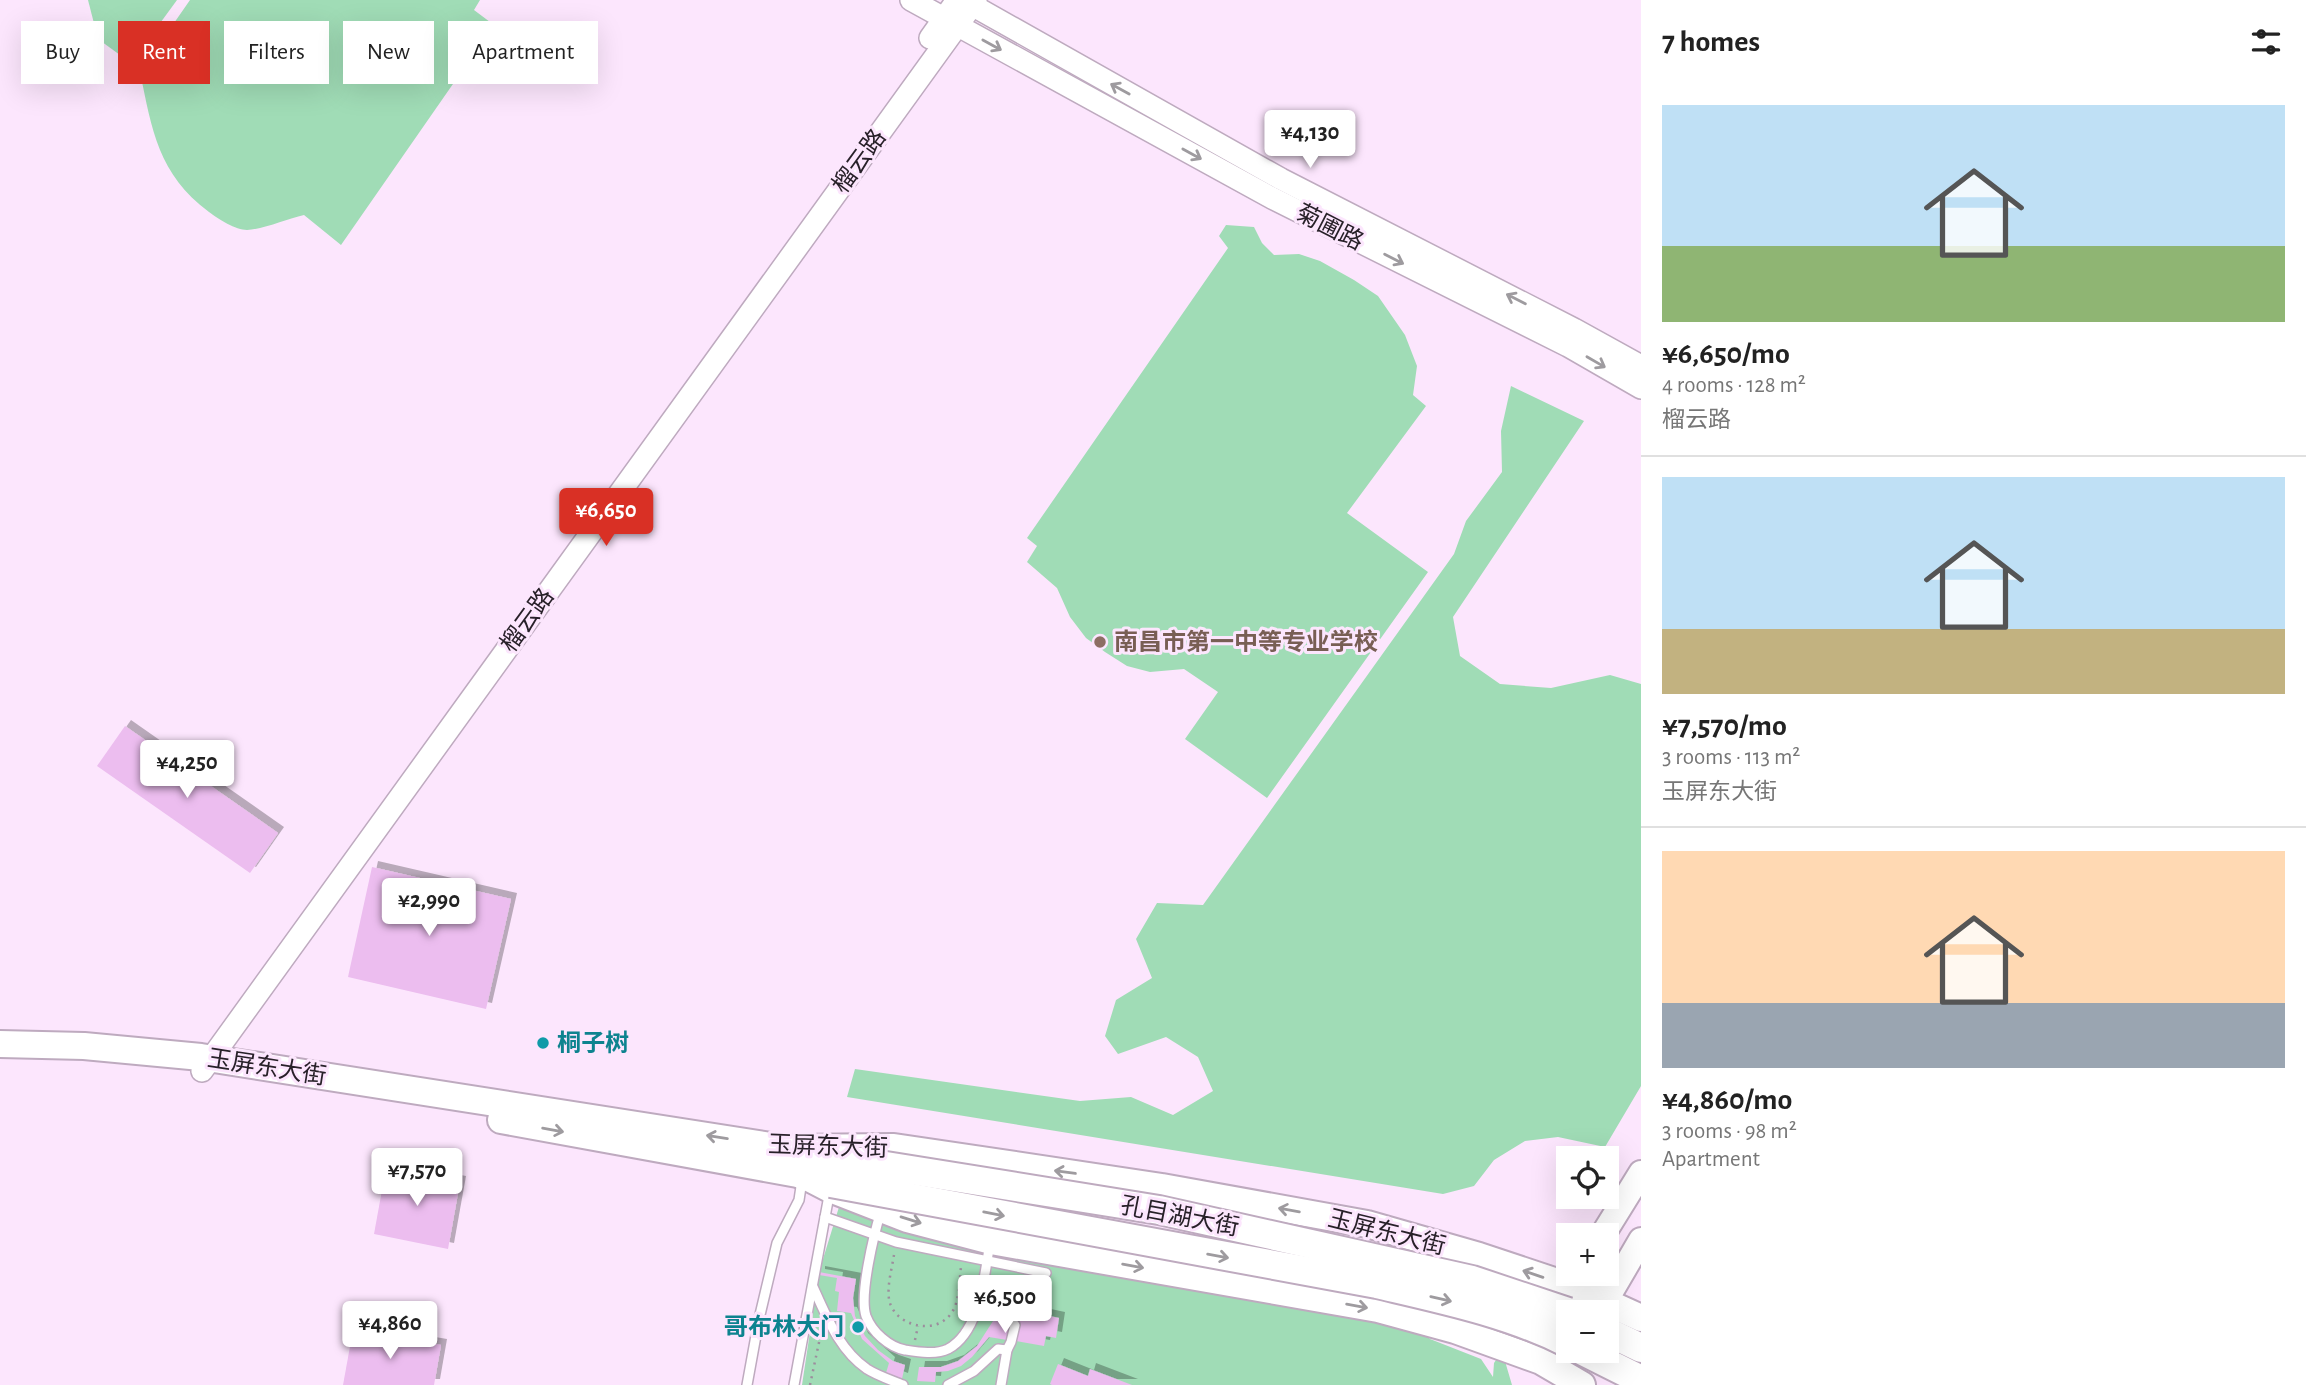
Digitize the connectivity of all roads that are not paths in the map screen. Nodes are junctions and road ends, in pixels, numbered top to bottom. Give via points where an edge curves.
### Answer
1 (911, 0) edge
2 (967, 1) edge
3 (950, 22) junction
4 (1641, 366) edge
5 (1641, 388) edge
6 (0, 1044) edge
7 (0, 1058) edge
8 (202, 1064) junction
9 (784, 1148) junction
10 (1641, 1174) edge
11 (803, 1175) junction
12 (832, 1177) junction
13 (825, 1217) junction
14 (878, 1222) junction
15 (1610, 1223) edge
16 (1641, 1240) edge
17 (989, 1252) junction
18 (1046, 1273) dead end
19 (813, 1285) junction
20 (1575, 1292) edge
21 (1607, 1300) edge
22 (1619, 1312) edge
23 (1641, 1318) edge
24 (1015, 1325) dead end
25 (1619, 1337) edge
26 (1556, 1338) edge
27 (1641, 1348) edge
28 (1007, 1350) junction
29 (1556, 1352) edge
30 (1541, 1361) junction
31 (1608, 1363) edge
32 (1641, 1380) edge
33 (747, 1385) edge
34 (794, 1385) edge
35 (903, 1385) edge
36 (948, 1385) edge
37 (1000, 1385) edge
38 (1582, 1385) edge

1 - 3 street, 菊圃路
2 - 3 street, 榴云路
4 -> 2 street, 菊圃路 via 1281,179
3 -> 5 street, 菊圃路 via 1272,198 1568,346
3 - 8 street, 榴云路
6 - 8 main road, 玉屏东大街 via 84,1046
7 - 8 main road, 玉屏东大街
9 -> 8 main road, 玉屏东大街
8 -> 11 main road, 玉屏东大街
9 - 12 highway, 孔目湖大街
20 -> 9 main road, 玉屏东大街 via 1479,1256 1367,1224 1162,1186 894,1147
10 - 15 main road
11 - 12 highway, 孔目湖大街
11 - 33 lane via 799,1200 777,1243
12 - 13 lane
12 - 14 main road, 玉屏东大街
12 - 20 highway, 孔目湖大街, bridge via 1159,1210 1472,1280
12 -> 26 highway, 孔目湖大街, bridge via 1377,1284 1465,1305
13 - 14 lane
13 - 19 lane
14 - 17 main road, 玉屏东大街 via 907,1219
14 - 17 lane via 864,1297 866,1315 872,1328 901,1349 946,1350 959,1339 981,1299
16 - 21 main road
17 - 18 lane
17 -> 30 main road, 玉屏东大街 via 1378,1310 1455,1329
19 - 34 lane
19 - 35 lane via 833,1331 850,1353 867,1369
20 - 30 main road
22 - 23 main road, 玉屏东大街
24 - 28 lane
25 - 27 highway
28 - 36 lane via 998,1349 974,1371
28 - 37 lane
29 - 30 main road
30 - 38 main road, 玉屏东大街
31 - 32 highway

